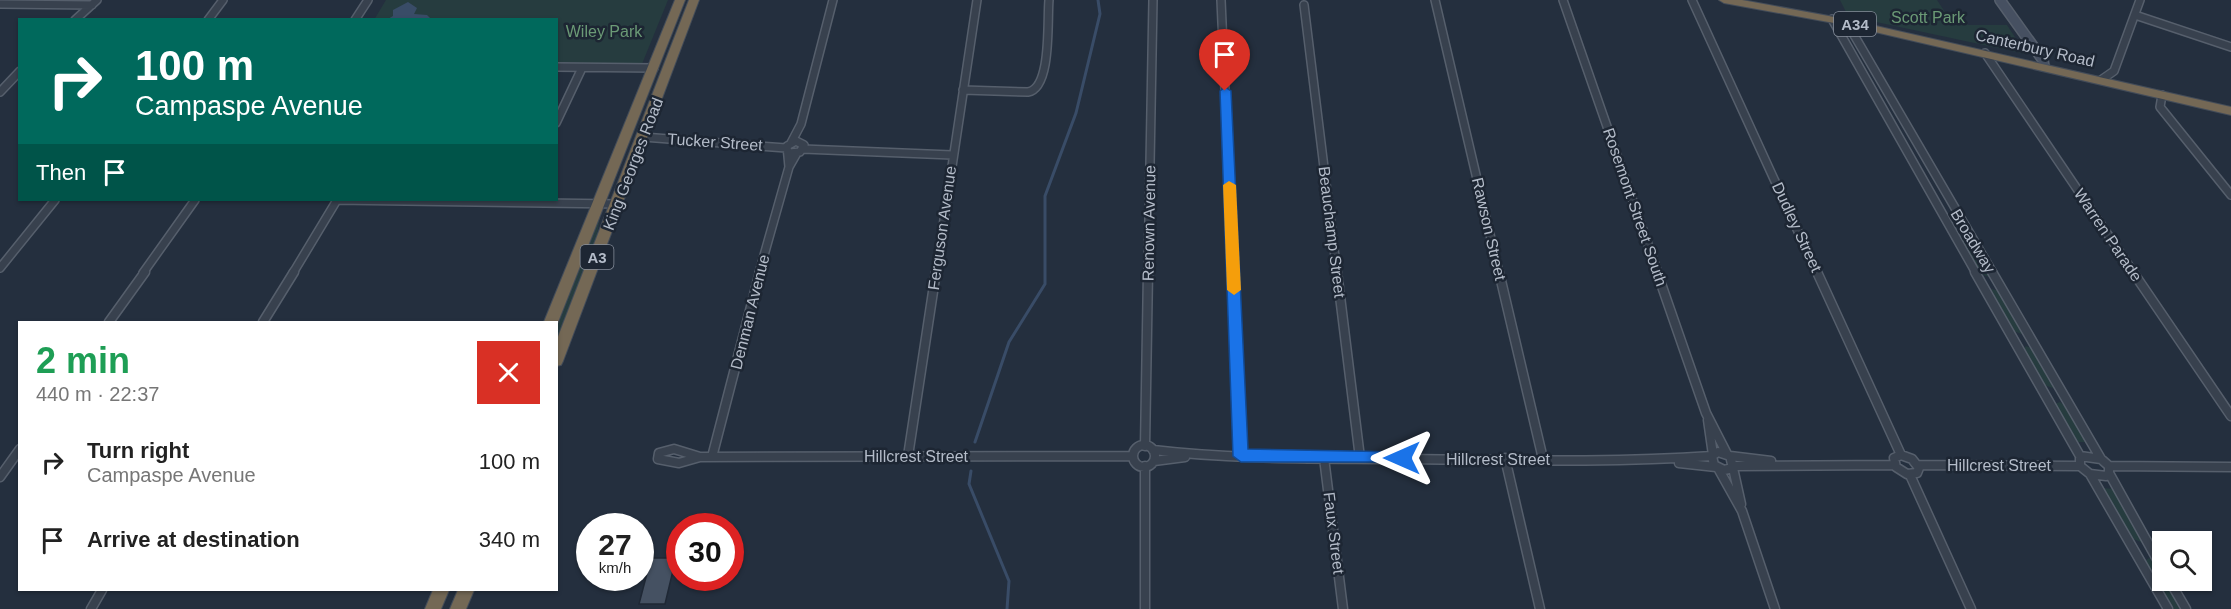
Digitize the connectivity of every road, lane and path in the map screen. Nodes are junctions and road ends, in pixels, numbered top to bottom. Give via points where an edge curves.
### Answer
1 (223, 0) edge
2 (368, 0) edge
3 (680, 0) edge
4 (694, 0) edge
5 (833, 0) edge
6 (977, 0) edge
7 (1049, 0) edge
8 (1153, 0) edge
9 (1221, 0) edge
10 (1435, 0) edge
11 (1563, 0) edge
12 (1692, 0) edge
13 (1724, 0) edge
14 (2000, 0) edge
15 (2140, 0) edge
16 (0, 3) edge
17 (94, 3) edge
18 (1304, 5) dead end
19 (2134, 15) junction
20 (77, 18) edge
21 (210, 18) edge
22 (356, 18) edge
23 (1833, 20) junction
24 (1847, 23) junction
25 (2231, 48) edge
26 (1985, 53) junction
27 (2044, 66) junction
28 (558, 68) edge
29 (582, 68) junction
30 (654, 68) junction
31 (18, 73) edge
32 (2101, 80) junction
33 (963, 90) junction
34 (0, 92) edge
35 (2161, 101) junction
36 (2231, 111) edge
37 (558, 119) edge
38 (643, 136) junction
39 (794, 148) junction
40 (952, 154) junction
41 (2231, 195) edge
42 (54, 201) edge
43 (194, 201) edge
44 (335, 201) edge
45 (402, 201) edge
46 (600, 204) junction
47 (618, 204) junction
48 (0, 267) edge
49 (110, 321) edge
50 (264, 321) edge
51 (551, 321) edge
52 (558, 356) edge
53 (1706, 413) junction
54 (2231, 416) edge
55 (1149, 448) junction
56 (18, 452) edge
57 (1195, 455) junction
58 (1728, 455) junction
59 (1901, 455) junction
60 (908, 456) junction
61 (1132, 456) junction
62 (1241, 456) junction
63 (1712, 456) junction
64 (700, 457) dead end
65 (712, 457) junction
66 (1324, 458) junction
67 (1360, 458) junction
68 (1505, 459) junction
69 (1543, 459) junction
70 (2101, 459) junction
71 (1657, 460) junction
72 (2080, 461) junction
73 (1149, 464) junction
74 (1800, 464) junction
75 (1894, 465) junction
76 (1918, 465) junction
77 (1717, 467) junction
78 (1734, 467) junction
79 (2231, 467) edge
80 (2109, 470) junction
81 (2090, 474) junction
82 (1910, 475) junction
83 (0, 477) edge
84 (1742, 511) junction
85 (2152, 550) edge
86 (101, 591) edge
87 (441, 591) edge
88 (466, 591) edge
89 (2175, 591) edge
90 (90, 609) edge
91 (433, 609) edge
92 (458, 609) edge
93 (1145, 609) edge
94 (1343, 609) edge
95 (1540, 609) edge
96 (1775, 609) edge
97 (1971, 609) edge
98 (2168, 609) edge
99 (2186, 609) edge

1 - 21 street
2 - 22 street
3 - 30 highway, King Georges Road / A3
4 - 38 highway, King Georges Road / A3
5 - 39 street, Denman Avenue
6 - 33 street, Ferguson Avenue
7 - 33 street via 1048,45 1038,88 1028,92
8 - 55 street, Renown Avenue
9 - 62 street
10 - 69 street, Rawson Street
11 - 53 street, Rosemont Street South
12 - 59 street, Dudley Street
13 - 23 highway, Canterbury Road / A34
14 - 27 main road
15 - 19 street
16 - 17 street
17 - 20 street
18 - 67 street, Beauchamp Street
19 - 25 street
19 - 32 street via 2114,71
23 - 24 highway, Canterbury Road / A34
23 - 72 street, Broadway
24 - 26 highway, Canterbury Road / A34
24 - 70 street, Broadway
26 - 27 highway, Canterbury Road / A34
26 - 54 street, Warren Parade
27 - 32 highway, Canterbury Road / A34
28 - 29 street
29 - 30 street
29 - 37 street
30 - 46 highway, King Georges Road / A3
31 - 34 street
32 - 35 highway, Canterbury Road / A34
33 - 40 street, Ferguson Avenue
35 - 36 highway, Canterbury Road / A34
35 - 41 street
38 - 39 street, Tucker Street
38 - 47 highway, King Georges Road / A3
39 - 40 street, Tucker Street
39 - 65 street, Denman Avenue via 793,164 789,167
40 - 60 street, Ferguson Avenue
42 - 48 street
43 - 49 street
44 - 50 street
45 - 46 street
46 - 47 street
46 - 51 highway, King Georges Road / A3
47 - 52 highway, King Georges Road / A3
53 - 58 street, Rosemont Street South
53 - 63 street, Rosemont Street South
55 - 57 street, Hillcrest Street
55 - 61 street via 1135,449
55 - 73 street via 1156,455
56 - 83 street
57 - 62 street, Hillcrest Street
57 - 73 street, Hillcrest Street
58 - 63 street, Hillcrest Street via 1718,452
58 - 74 street
58 - 78 street, Rosemont Street South
59 - 75 street via 1894,458
59 - 76 street
60 - 61 street, Hillcrest Street
60 - 65 street, Hillcrest Street
61 - 73 street via 1138,464
62 - 66 street, Hillcrest Street
63 - 71 street, Hillcrest Street
63 - 77 street, Rosemont Street South
64 - 65 street, Hillcrest Street
66 - 67 street, Hillcrest Street
66 - 94 street, Faux Street
67 - 68 street, Hillcrest Street
68 - 69 street, Hillcrest Street
68 - 95 street
69 - 71 street, Hillcrest Street
70 - 72 street, Hillcrest Street
70 - 80 street
71 - 77 street, Hillcrest Street
72 - 76 street, Hillcrest Street
72 - 81 street
73 - 93 street
74 - 75 street
74 - 78 street
75 - 82 street
76 - 82 street via 1918,471
77 - 78 street, Hillcrest Street
77 - 84 street
78 - 84 street
79 - 80 street
80 - 81 street via 2102,476
80 - 85 street
81 - 98 street
82 - 97 street
84 - 96 street
86 - 90 street
87 - 91 highway
88 - 92 highway
89 - 99 street

